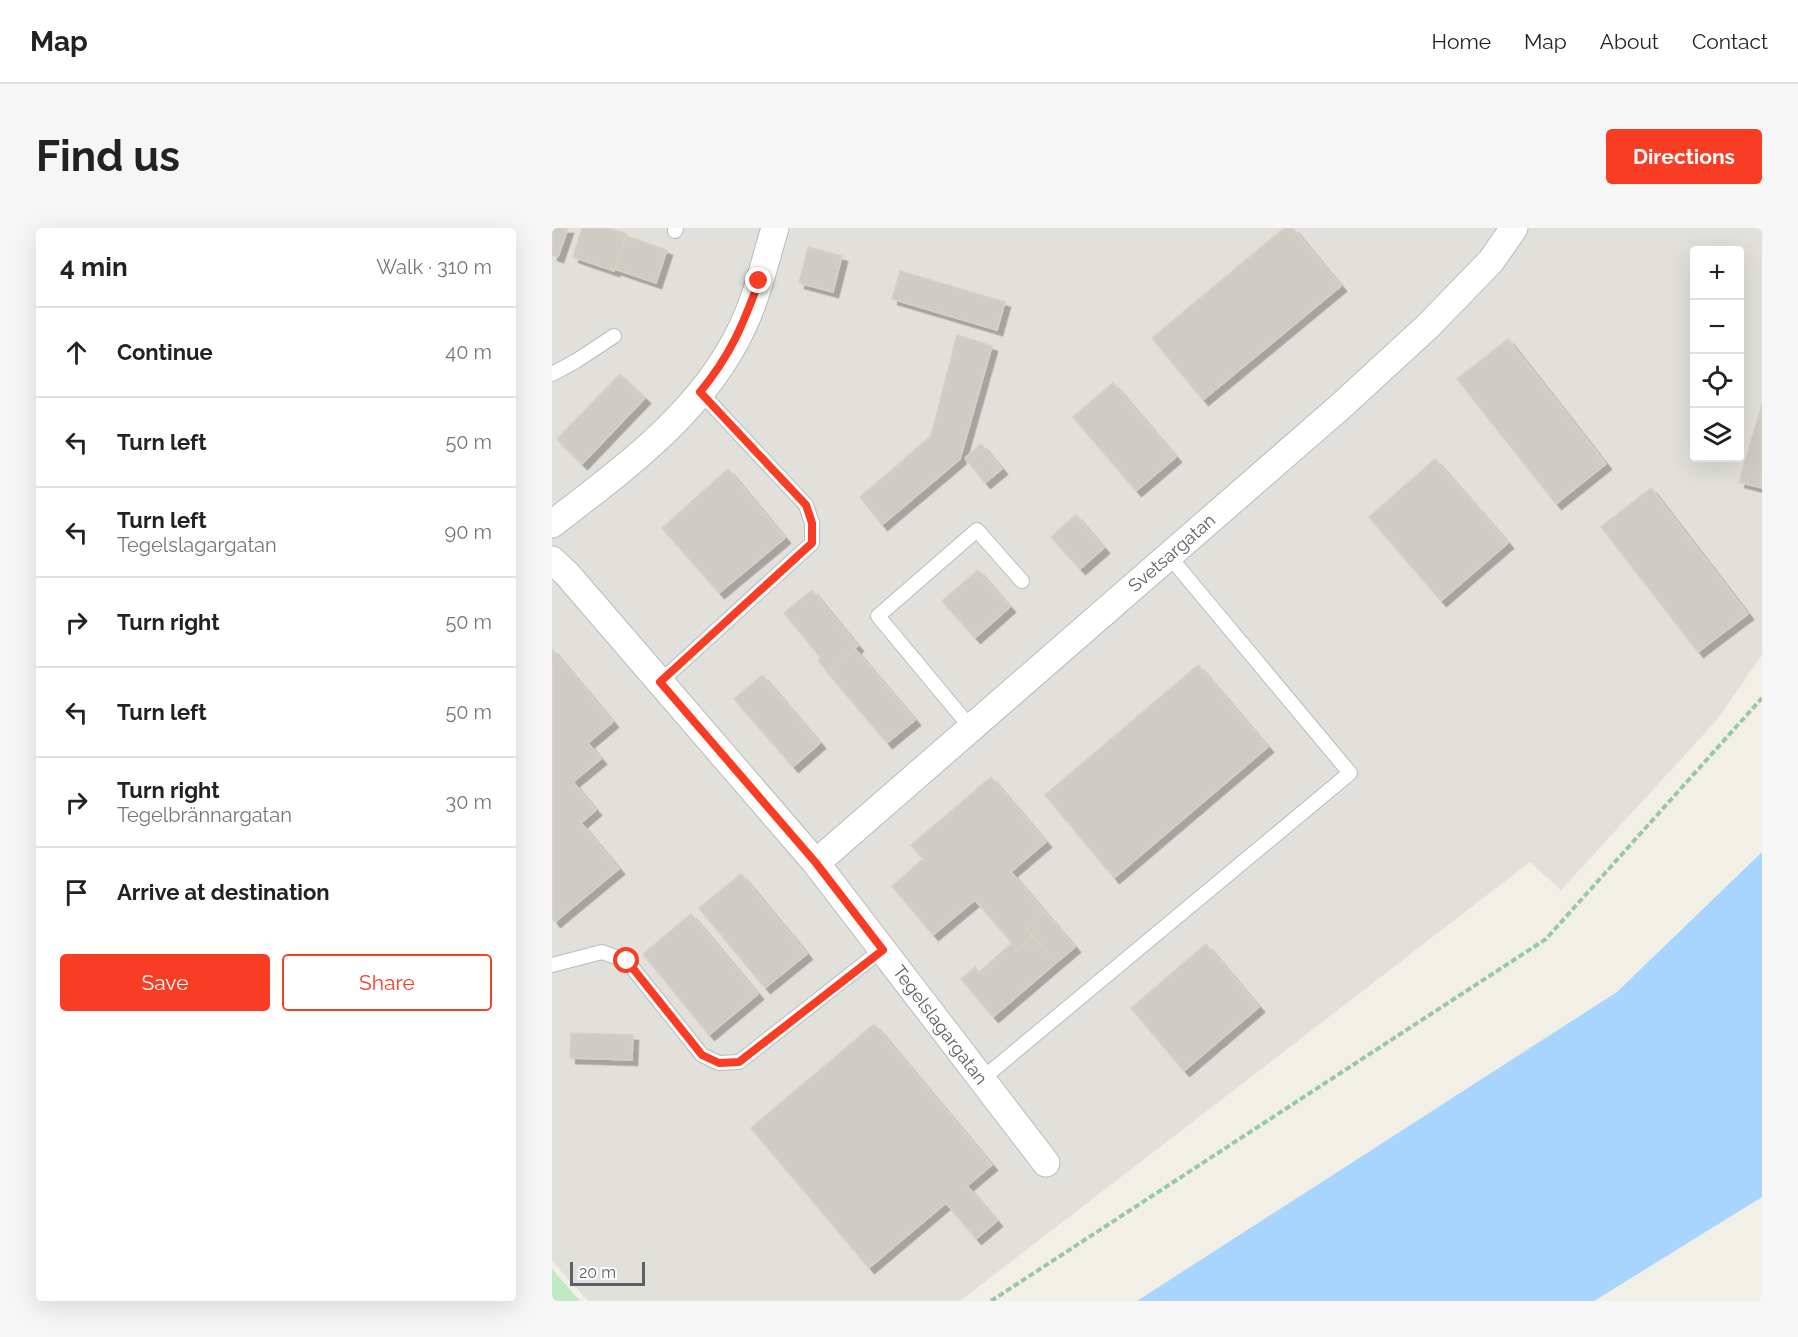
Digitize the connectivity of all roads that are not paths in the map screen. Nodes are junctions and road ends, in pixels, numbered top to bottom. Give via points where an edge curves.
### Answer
1 (774, 228) edge
2 (1514, 228) edge
3 (614, 336) dead end
4 (552, 374) edge
5 (700, 392) junction
6 (552, 524) edge
7 (1168, 556) junction
8 (552, 560) edge
9 (1022, 581) dead end
10 (660, 682) junction
11 (971, 728) junction
12 (816, 863) junction
13 (883, 950) junction
14 (552, 965) edge
15 (982, 1079) junction
16 (1046, 1163) dead end

1 - 5 street via 742,328 720,368
2 - 7 street, Svetsargatan via 1491,261 1428,326
3 - 4 lane
5 - 6 street via 642,455
5 - 10 lane via 806,505 812,523 812,543
7 - 11 street, Svetsargatan
7 - 15 lane via 1350,773
8 - 10 street, Tegelslagargatan
9 - 11 lane via 977,530 878,616
10 - 12 street, Tegelslagargatan
11 - 12 street, Svetsargatan
12 - 13 street, Tegelslagargatan
13 - 14 lane via 739,1062 719,1063 702,1055 627,961 602,952
13 - 15 street, Tegelslagargatan
15 - 16 street, Tegelslagargatan

